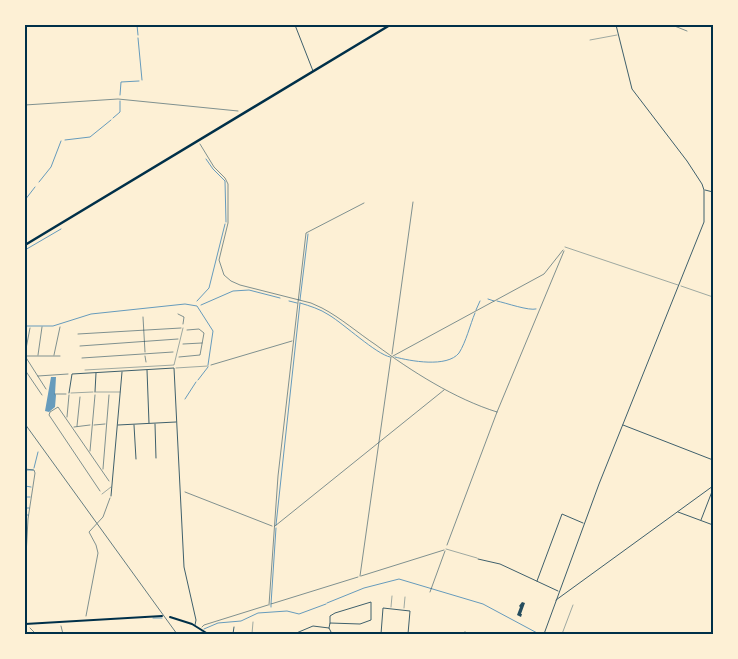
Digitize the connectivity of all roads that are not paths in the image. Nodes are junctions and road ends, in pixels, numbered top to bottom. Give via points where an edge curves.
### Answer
1 (296, 25) edge
2 (390, 25) edge
3 (617, 26) edge
4 (618, 35) junction
5 (590, 40) dead end
6 (313, 71) junction
7 (704, 190) junction
8 (713, 192) edge
9 (25, 245) edge
10 (565, 247) road end
11 (679, 285) junction
12 (713, 297) edge
13 (182, 329) road end
14 (208, 366) road end
15 (174, 368) junction
16 (85, 370) dead end
17 (147, 370) junction
18 (122, 371) junction
19 (96, 373) junction
20 (94, 392) junction
21 (120, 392) junction
22 (70, 393) joint
23 (177, 422) junction
24 (150, 424) junction
25 (155, 424) junction
26 (117, 425) junction
27 (134, 425) junction
28 (623, 425) junction
29 (156, 458) dead end
30 (136, 459) dead end
31 (713, 460) edge
32 (713, 486) edge
33 (112, 488) junction
34 (713, 489) edge
35 (102, 494) road end
36 (111, 496) road end
37 (678, 512) junction
38 (700, 520) junction
39 (584, 523) junction
40 (713, 525) edge
41 (446, 549) road end
42 (478, 558) joint
43 (537, 581) junction
44 (558, 593) junction
45 (392, 596) dead end
46 (562, 596) junction
47 (405, 597) dead end
48 (556, 600) junction
49 (573, 605) dead end
50 (391, 609) junction
51 (404, 610) junction
52 (162, 616) dead end
53 (170, 617) dead end
54 (253, 622) dead end
55 (330, 623) junction
56 (25, 624) edge
57 (195, 625) junction
58 (234, 627) dead end
59 (329, 628) junction
60 (544, 633) edge
61 (208, 634) edge
62 (233, 634) edge
63 (239, 634) edge
64 (252, 634) edge
65 (278, 634) edge
66 (332, 634) edge
67 (380, 634) edge
68 (408, 634) edge
69 (461, 634) edge
70 (469, 634) edge
71 (562, 634) edge
72 (638, 634) edge

1 - 6 street
2 - 6 main road
3 - 4 street
4 - 5 lane
4 - 7 street via 632,89 690,164
6 - 9 main road
7 - 8 street
7 - 11 street via 703,228
10 - 11 lane
11 - 12 lane
11 - 28 street
13 - 16 lane via 174,365
14 - 15 lane
15 - 17 street
15 - 23 street
17 - 18 street
17 - 24 street
18 - 19 street
18 - 21 street
19 - 20 street
19 - 22 street via 72,374
20 - 21 lane
20 - 22 lane
21 - 26 street
23 - 25 street
23 - 57 street via 184,567
24 - 25 street
24 - 27 street
25 - 29 street
26 - 27 street
26 - 33 street
27 - 30 street
28 - 31 street
28 - 39 street
32 - 37 street
33 - 35 lane
33 - 36 street
34 - 38 street
37 - 38 street
37 - 46 street
38 - 40 street
39 - 43 street via 562,514
39 - 44 street
41 - 42 lane
42 - 43 street
43 - 44 street
44 - 46 street
44 - 48 street
45 - 50 lane
46 - 48 street
47 - 51 lane
48 - 60 street
49 - 71 lane
50 - 51 street
50 - 67 street via 383,608
51 - 68 street via 410,610
52 - 56 main road
53 - 57 main road
54 - 64 lane
55 - 55 street via 330,616 335,612 371,602 371,620 360,624
55 - 59 street
57 - 61 main road
58 - 62 street
59 - 65 street via 313,626 294,634
59 - 66 street
60 - 71 lane
62 - 63 street
69 - 70 street
71 - 72 lane

